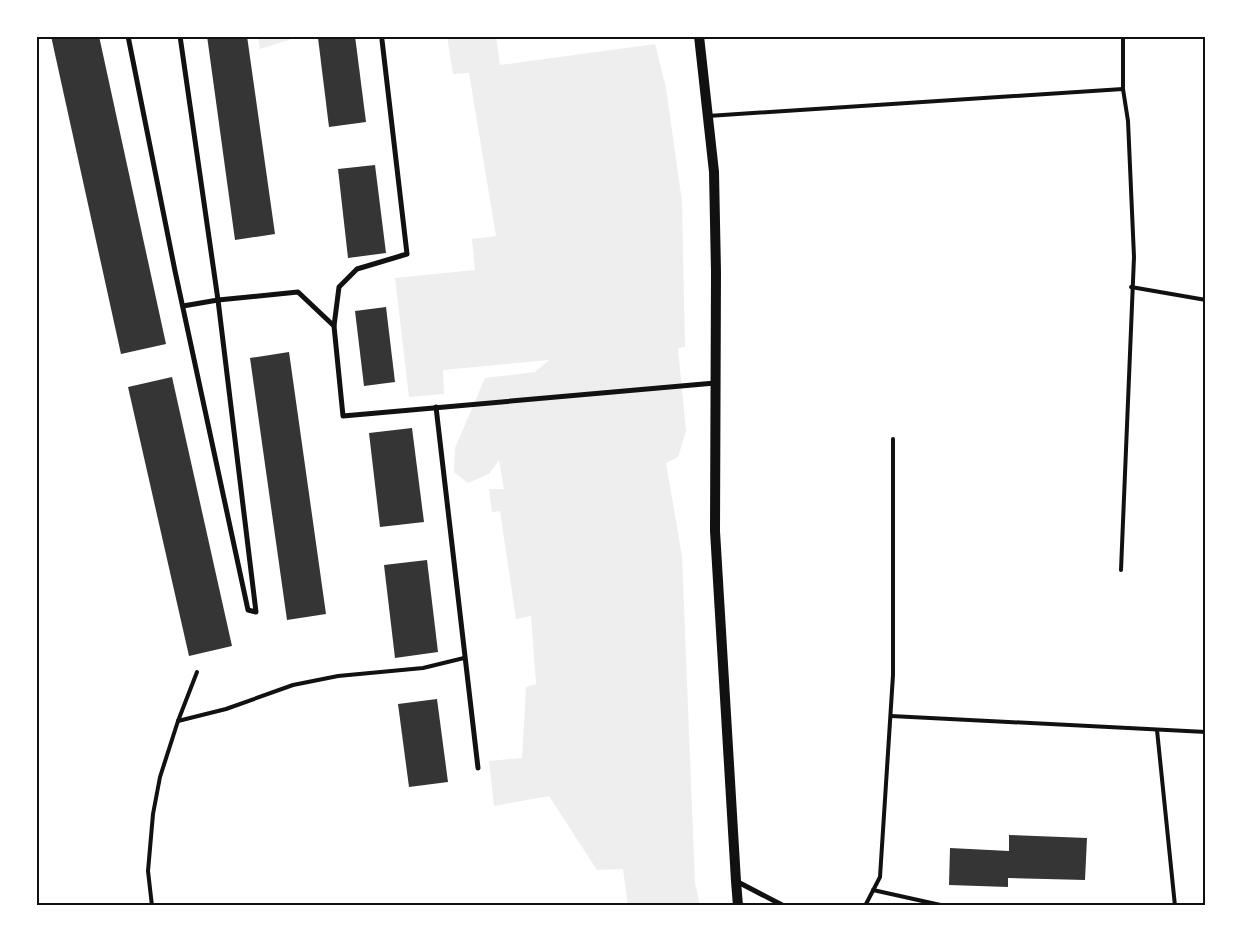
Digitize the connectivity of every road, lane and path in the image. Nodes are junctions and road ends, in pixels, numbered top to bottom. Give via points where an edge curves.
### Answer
1 (128, 36) edge
2 (180, 36) edge
3 (699, 36) edge
4 (1123, 36) edge
5 (382, 40) dead end
6 (1123, 89) junction
7 (708, 116) junction
8 (1132, 287) junction
9 (218, 300) junction
10 (1206, 300) edge
11 (182, 306) junction
12 (334, 326) junction
13 (715, 383) junction
14 (436, 407) junction
15 (893, 439) dead end
16 (1121, 570) dead end
17 (464, 658) junction
18 (197, 672) dead end
19 (891, 716) junction
20 (178, 721) junction
21 (1157, 730) junction
22 (1206, 732) edge
23 (478, 768) dead end
24 (736, 881) junction
25 (873, 890) junction
26 (152, 906) edge
27 (738, 906) edge
28 (784, 906) edge
29 (865, 906) edge
30 (945, 906) edge
31 (1175, 906) edge

1 - 11 street
2 - 9 street
3 - 7 main road
4 - 6 lane
5 - 12 street via 407,254 358,269 339,287
6 - 7 lane
6 - 8 lane via 1128,121 1134,258
7 - 13 main road via 714,172
8 - 10 lane
8 - 16 lane
9 - 11 street
9 - 11 street via 256,612 248,610
9 - 12 street via 298,292
12 - 14 street via 343,416
13 - 14 street
13 - 24 main road via 715,531
14 - 17 street
15 - 19 lane
17 - 20 lane via 423,668 293,684 226,709
17 - 23 street
18 - 20 lane
19 - 21 lane
19 - 25 lane via 880,877
20 - 26 lane via 160,777 153,814 148,871
21 - 22 lane
21 - 31 lane
24 - 27 main road
24 - 28 street
25 - 29 lane
25 - 30 lane

